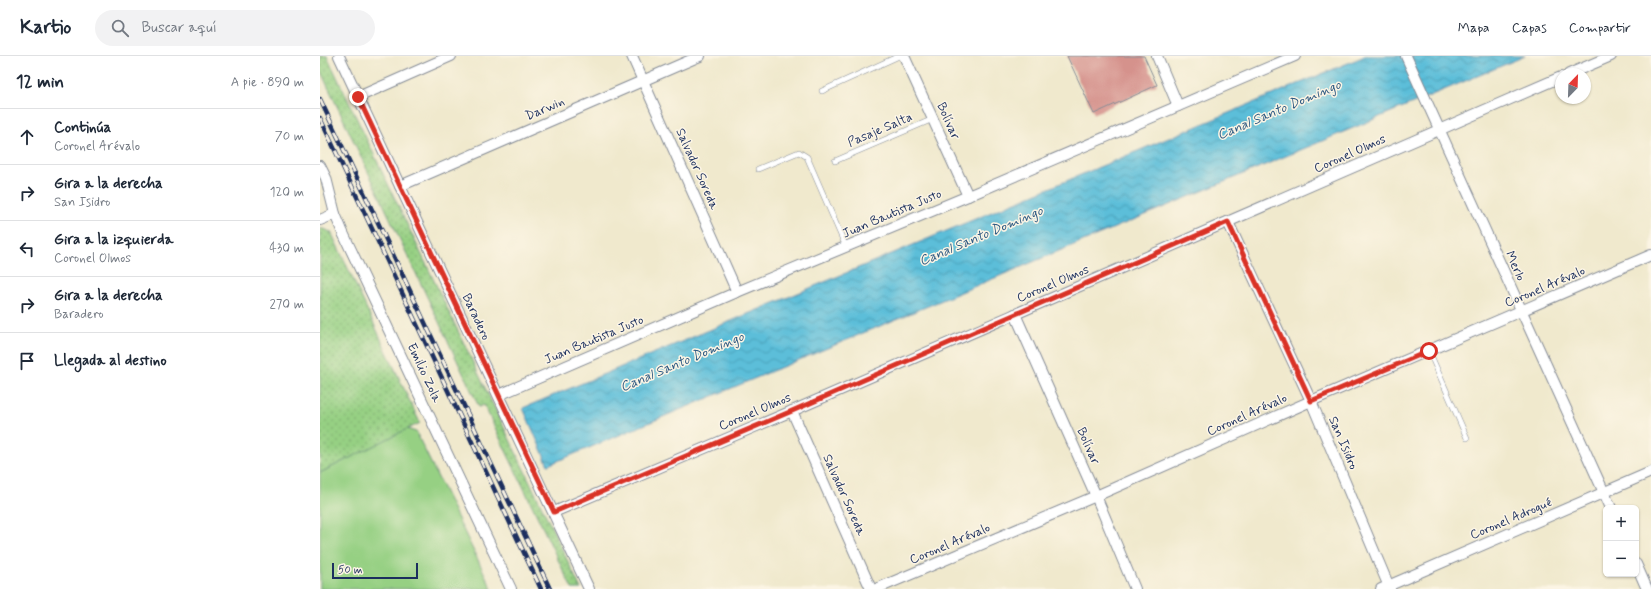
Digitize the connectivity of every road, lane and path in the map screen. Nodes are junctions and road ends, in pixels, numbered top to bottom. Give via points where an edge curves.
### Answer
1 (339, 56) edge
2 (451, 56) edge
3 (632, 56) edge
4 (700, 56) edge
5 (898, 56) edge
6 (904, 56) edge
7 (1157, 56) edge
8 (1295, 56) edge
9 (1406, 56) edge
10 (1611, 56) edge
11 (1583, 68) edge
12 (1555, 80) edge
13 (644, 81) junction
14 (822, 91) dead end
15 (358, 97) junction
16 (1178, 106) junction
17 (933, 119) junction
18 (1439, 129) junction
19 (835, 161) dead end
20 (320, 166) edge
21 (758, 169) dead end
22 (400, 186) junction
23 (968, 196) junction
24 (335, 214) junction
25 (320, 220) edge
26 (1228, 222) junction
27 (846, 247) junction
28 (1651, 255) edge
29 (737, 292) junction
30 (1522, 312) junction
31 (1015, 314) junction
32 (1429, 351) junction
33 (499, 395) junction
34 (1311, 401) junction
35 (792, 411) junction
36 (1467, 438) dead end
37 (1651, 472) edge
38 (1604, 492) junction
39 (1096, 496) junction
40 (1610, 505) edge
41 (554, 512) junction
42 (1639, 571) edge
43 (1387, 588) edge
44 (512, 589) edge
45 (590, 589) edge
46 (871, 589) edge
47 (876, 589) edge
48 (1135, 589) edge
49 (1647, 589) edge

1 - 15 street, Baradero
2 - 15 street
3 - 13 street, Salvador Soreda
4 - 13 street, Darwin
5 - 14 lane
6 - 17 street, Bolívar
7 - 16 street
8 - 16 street, Juan Bautista Justo
9 - 18 street, Merlo
10 - 11 street
12 - 18 street, Coronel Olmos
13 - 22 street, Darwin
13 - 29 street, Salvador Soreda
15 - 22 street, Baradero
16 - 23 street, Juan Bautista Justo
17 - 19 lane, Pasaje Salta
17 - 23 street, Bolívar
18 - 26 street, Coronel Olmos
18 - 30 street, Merlo
20 - 24 street, Emilio Zola
21 - 27 lane via 799,152 804,154
22 - 33 street, Baradero
23 - 27 street, Juan Bautista Justo
24 - 25 street
24 - 44 street, Emilio Zola
26 - 31 street, Coronel Olmos
26 - 34 street, San Isidro
27 - 29 street, Juan Bautista Justo
28 - 30 street, Coronel Arévalo
29 - 33 street, Juan Bautista Justo
30 - 32 street, Coronel Arévalo
30 - 38 street, Merlo
31 - 35 street, Coronel Olmos
31 - 39 street, Bolívar
32 - 34 street, Coronel Arévalo
32 - 36 lane
33 - 41 street, Baradero
34 - 39 street, Coronel Arévalo
34 - 43 street, San Isidro
35 - 41 street, Coronel Olmos
35 - 46 street, Salvador Soreda
37 - 38 street, Coronel Adrogué
38 - 40 street, Merlo
38 - 43 street, Coronel Adrogué
39 - 47 street, Coronel Arévalo
39 - 48 street, Bolívar
41 - 45 street, Baradero
42 - 49 street

